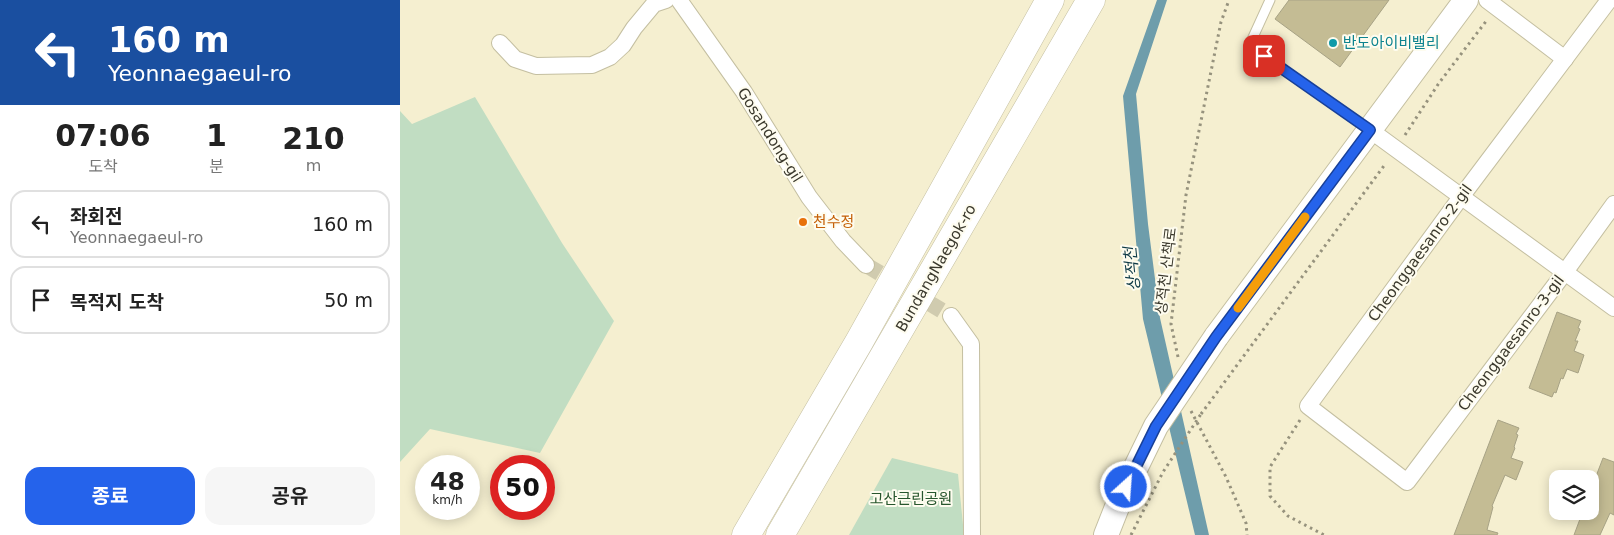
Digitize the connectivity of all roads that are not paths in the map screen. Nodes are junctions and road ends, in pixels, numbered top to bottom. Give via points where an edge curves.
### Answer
1 (666, 0) edge
2 (679, 0) edge
3 (1050, 0) edge
4 (1090, 0) edge
5 (1270, 0) edge
6 (1466, 0) edge
7 (1608, 0) edge
8 (1492, 4) edge
9 (500, 43) dead end
10 (1565, 59) junction
11 (1370, 130) junction
12 (1461, 197) junction
13 (1614, 204) edge
14 (866, 265) tunnel mouth
15 (1565, 272) junction
16 (1614, 308) edge
17 (951, 316) tunnel mouth
18 (1408, 482) joint
19 (746, 535) edge
20 (780, 535) edge
21 (972, 535) edge
22 (1106, 535) edge

1 - 9 street via 654,4 624,45 592,65 536,66 515,59
2 - 14 street, Gosandong-gil via 744,92 809,198 842,241
3 - 19 highway, BundangNaegok-ro via 859,342
4 - 20 highway, BundangNaegok-ro
5 - 11 lane via 1249,46
6 - 11 main road
7 - 10 street, Cheonggaesanro-2-gil
8 - 10 street
10 - 12 street, Cheonggaesanro-2-gil
11 - 12 street
11 - 22 main road, bridge via 1216,337 1156,426
12 - 15 street
12 - 18 street, Cheonggaesanro-2-gil via 1308,406
13 - 15 street, Cheonggaesanro-3-gil
15 - 16 street
15 - 18 street, Cheonggaesanro-3-gil
17 - 21 street via 970,344

